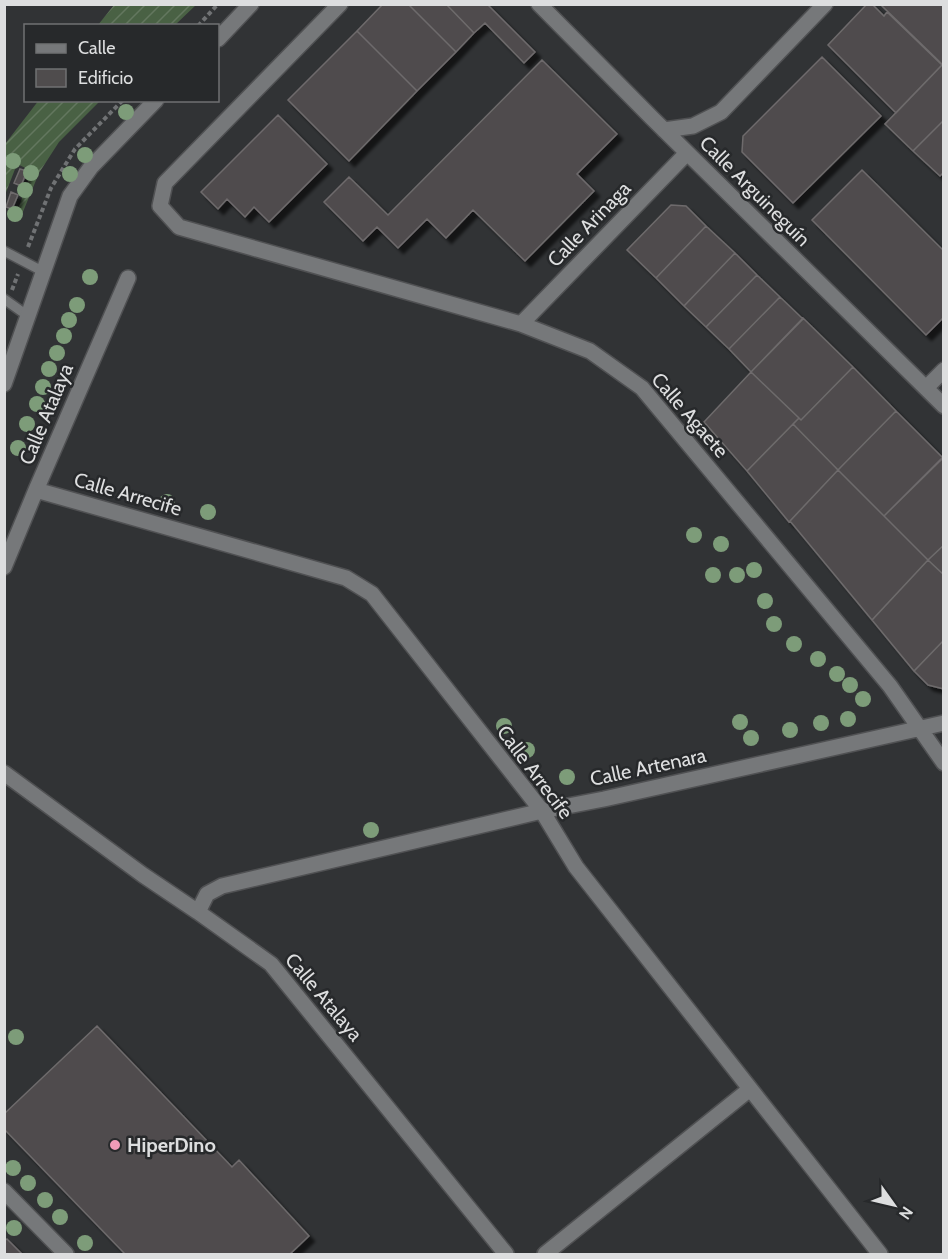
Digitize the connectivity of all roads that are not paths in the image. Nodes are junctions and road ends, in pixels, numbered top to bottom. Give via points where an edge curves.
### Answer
1 (251, 4) edge
2 (339, 4) edge
3 (539, 4) edge
4 (825, 4) edge
5 (219, 38) edge
6 (154, 102) edge
7 (664, 130) junction
8 (687, 153) junction
9 (4, 251) edge
10 (44, 272) junction
11 (128, 278) dead end
12 (4, 298) edge
13 (28, 316) junction
14 (521, 324) junction
15 (944, 370) edge
16 (4, 384) edge
17 (926, 388) junction
18 (944, 406) edge
19 (36, 490) junction
20 (4, 567) edge
21 (944, 723) edge
22 (919, 728) junction
23 (944, 763) edge
24 (4, 773) edge
25 (542, 811) junction
26 (198, 912) junction
27 (750, 1089) junction
28 (4, 1191) edge
29 (66, 1254) edge
30 (506, 1254) edge
31 (545, 1254) edge
32 (880, 1254) edge

1 - 5 street
2 - 14 street, Calle Agaete via 165,183 160,206 179,227
3 - 7 street, Calle Arguineguín
4 - 7 street via 721,112 693,126
6 - 10 street via 91,167 70,196
7 - 8 street, Calle Arguineguín
8 - 14 street, Calle Arinaga
8 - 17 street, Calle Arguineguín
9 - 10 lane
10 - 13 street
11 - 19 street, Calle Atalaya
12 - 13 lane
13 - 16 street
14 - 22 street, Calle Agaete via 590,351 642,388 890,686
15 - 17 street
17 - 18 street, Calle Arguineguín
19 - 20 street, Calle Atalaya
19 - 25 street, Calle Arrecife via 346,578 372,594
21 - 22 street, Calle Artenara
22 - 23 street, Calle Agaete
22 - 25 street, Calle Artenara
24 - 26 street, Calle Atalaya
25 - 26 street, Calle Artenara via 222,886 207,894
25 - 27 street, Calle Arrecife via 576,867
26 - 30 street, Calle Atalaya via 271,964
27 - 31 street
27 - 32 street, Calle Arrecife
28 - 29 street

